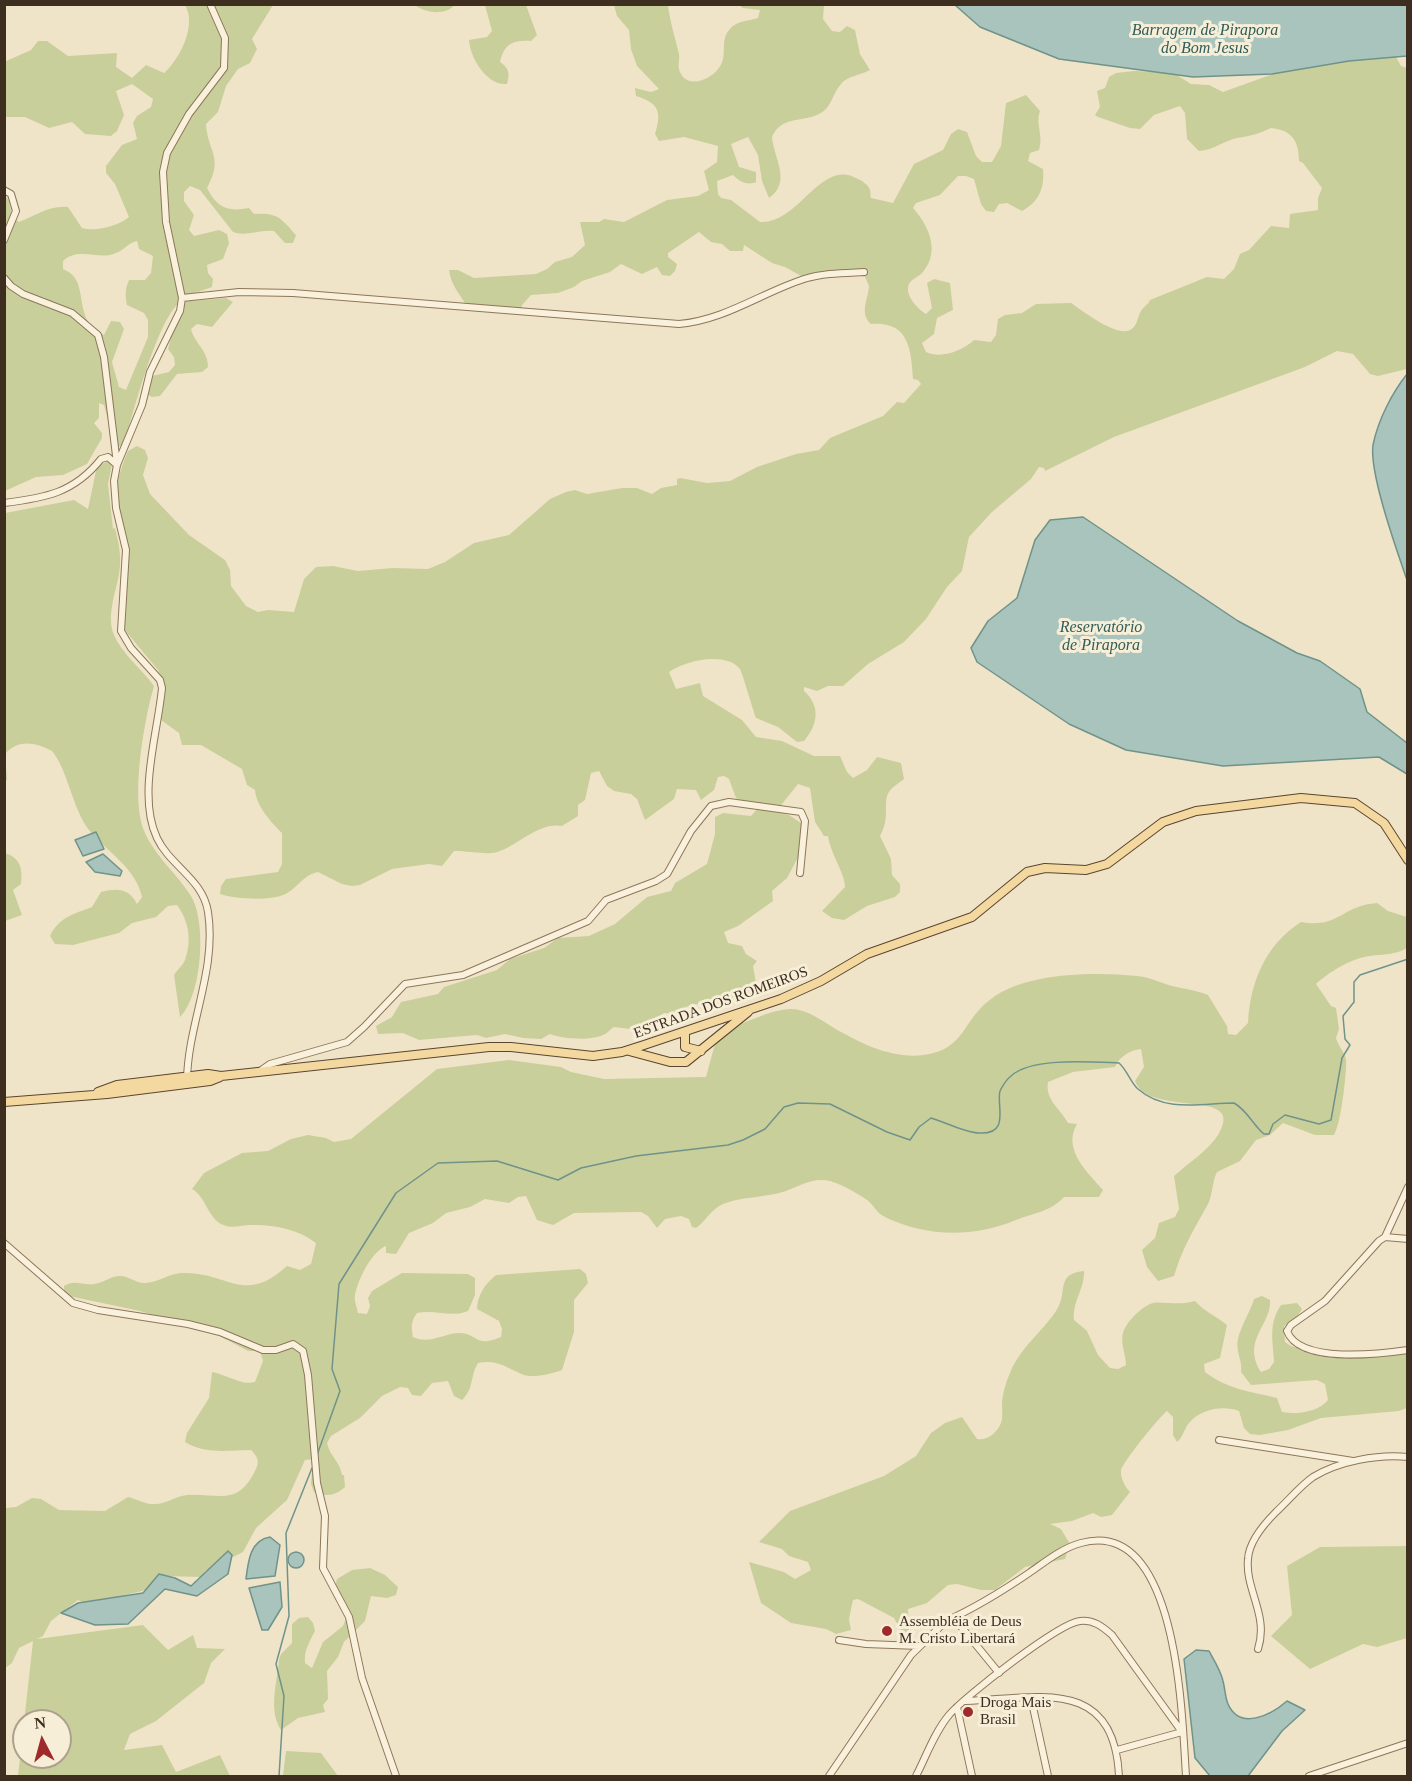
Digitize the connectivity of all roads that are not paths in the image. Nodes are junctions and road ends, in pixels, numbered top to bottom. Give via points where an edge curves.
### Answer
1 (210, 4) edge
2 (4, 190) edge
3 (4, 240) edge
4 (864, 272) dead end
5 (4, 278) edge
6 (182, 298) junction
7 (117, 465) junction
8 (4, 503) edge
9 (1407, 860) edge
10 (800, 873) dead end
11 (752, 1010) junction
12 (685, 1032) junction
13 (628, 1050) junction
14 (701, 1051) junction
15 (260, 1072) junction
16 (187, 1080) junction
17 (4, 1102) edge
18 (1407, 1187) edge
19 (1385, 1237) junction
20 (1407, 1239) edge
21 (4, 1243) edge
22 (1407, 1350) edge
23 (1219, 1440) dead end
24 (1407, 1457) edge
25 (1357, 1461) junction
26 (954, 1618) junction
27 (839, 1640) dead end
28 (919, 1646) junction
29 (1257, 1649) dead end
30 (999, 1674) junction
31 (1031, 1698) junction
32 (965, 1701) junction
33 (957, 1707) junction
34 (1182, 1732) junction
35 (1407, 1743) edge
36 (1117, 1750) junction
37 (396, 1776) edge
38 (829, 1776) edge
39 (916, 1776) edge
40 (972, 1776) edge
41 (1048, 1776) edge
42 (1119, 1776) edge
43 (1186, 1776) edge
44 (1309, 1776) edge

1 - 6 street via 225,38 224,68 189,114 167,153 163,172 166,222
2 - 3 street via 11,194 16,211
4 - 6 street via 814,276 726,313 678,324 293,293 240,292
5 - 7 street via 23,294 72,313 98,335
6 - 7 street
7 - 8 street via 108,458 101,459 66,489 47,498
7 - 16 street via 114,494 126,550 121,631 160,680 162,688 149,792 153,828 167,853 193,880 208,915 207,966 189,1044
9 - 11 main road, ESTRADA DOS ROMEIROS via 1384,823 1356,803 1301,798 1196,811 1163,822 1097,868 1027,872 982,912 874,951 805,989
10 - 15 street via 805,821 801,812 719,803 704,813 667,874 606,900 588,921 464,975 405,984 346,1042 270,1064
11 - 12 main road, ESTRADA DOS ROMEIROS
11 - 14 main road
12 - 13 main road, ESTRADA DOS ROMEIROS
12 - 14 main road via 685,1047
13 - 14 main road via 678,1063
13 - 15 main road, ESTRADA DOS ROMEIROS via 583,1056 489,1047
15 - 16 main road, ESTRADA DOS ROMEIROS via 208,1074
16 - 17 main road, ESTRADA DOS ROMEIROS via 117,1085 98,1092
18 - 19 street
19 - 20 street
19 - 22 street via 1367,1251 1325,1301 1287,1331 1295,1343 1318,1352 1368,1355
21 - 37 street via 73,1303 188,1324 263,1350 293,1344 303,1351 317,1483 325,1516 323,1568 349,1617 362,1678
23 - 25 street
24 - 25 street
25 - 29 street via 1312,1478 1261,1528 1248,1558 1260,1621 1261,1640
26 - 28 street
26 - 30 street
26 - 34 street via 1079,1543 1099,1541 1119,1546 1144,1569 1164,1608 1172,1642
27 - 28 street
28 - 38 street
30 - 32 street
30 - 34 street via 1070,1624 1091,1621 1112,1635
31 - 32 street
31 - 36 street via 1056,1696 1080,1702 1113,1735
31 - 41 street
32 - 33 street
33 - 39 street via 939,1730
33 - 40 street
34 - 36 street
34 - 43 street
35 - 44 street
36 - 42 street

